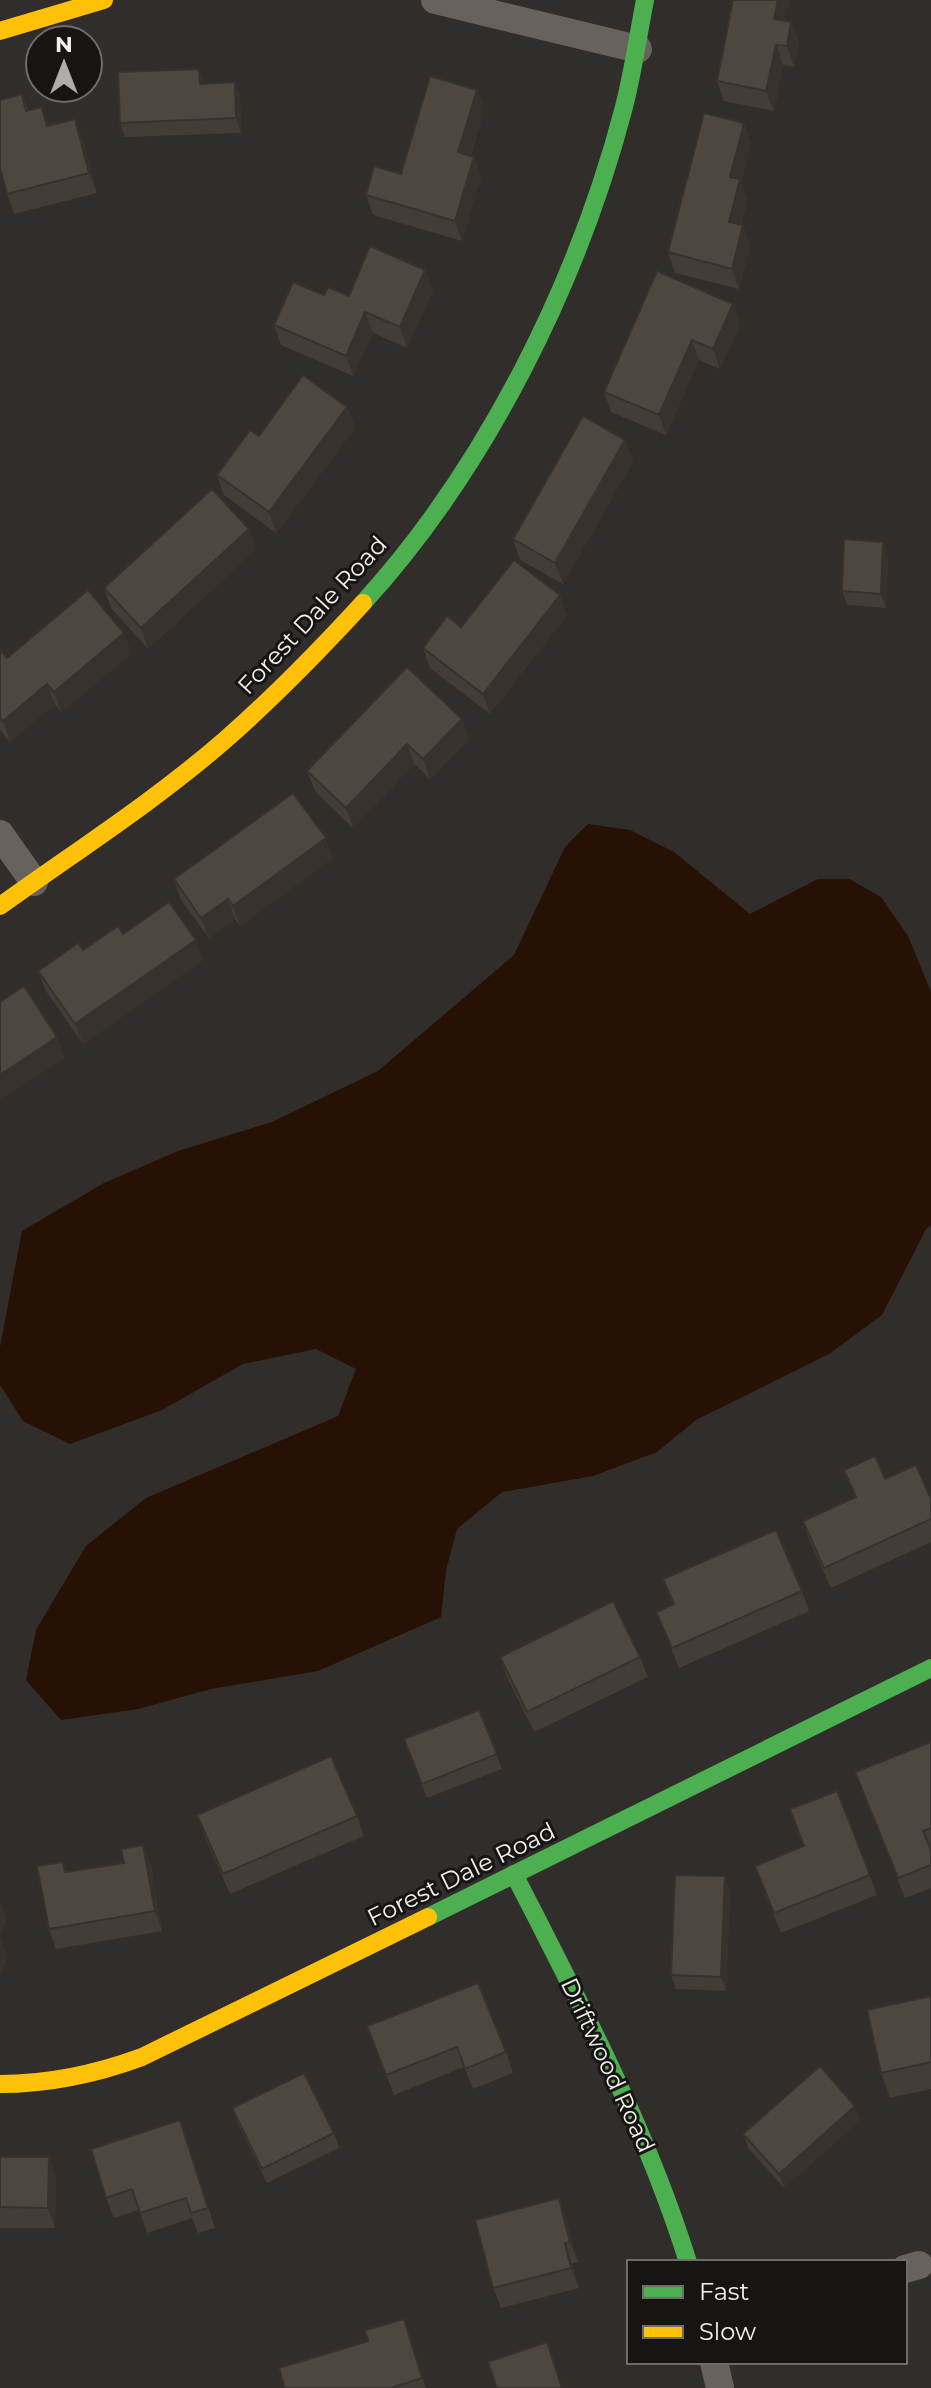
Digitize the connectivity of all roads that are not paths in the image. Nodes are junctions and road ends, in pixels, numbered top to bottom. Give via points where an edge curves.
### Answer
1 (104, 0) edge
2 (435, 0) edge
3 (645, 0) edge
4 (0, 31) edge
5 (638, 49) junction
6 (0, 834) edge
7 (34, 882) junction
8 (0, 906) edge
9 (931, 1668) edge
10 (514, 1874) junction
11 (0, 2084) edge
12 (687, 2260) edge
13 (714, 2364) edge
14 (720, 2388) edge

1 - 4 street
2 - 5 street
3 - 5 street, Forest Dale Road
5 - 7 street, Forest Dale Road via 619,130 583,236 541,333 487,431 433,513 373,591 297,674 224,740
6 - 7 street
7 - 8 street, Forest Dale Road
9 - 10 street, Forest Dale Road
10 - 11 street, Forest Dale Road via 132,2062 81,2077
10 - 12 street, Driftwood Road via 598,2038 676,2218
13 - 14 street

